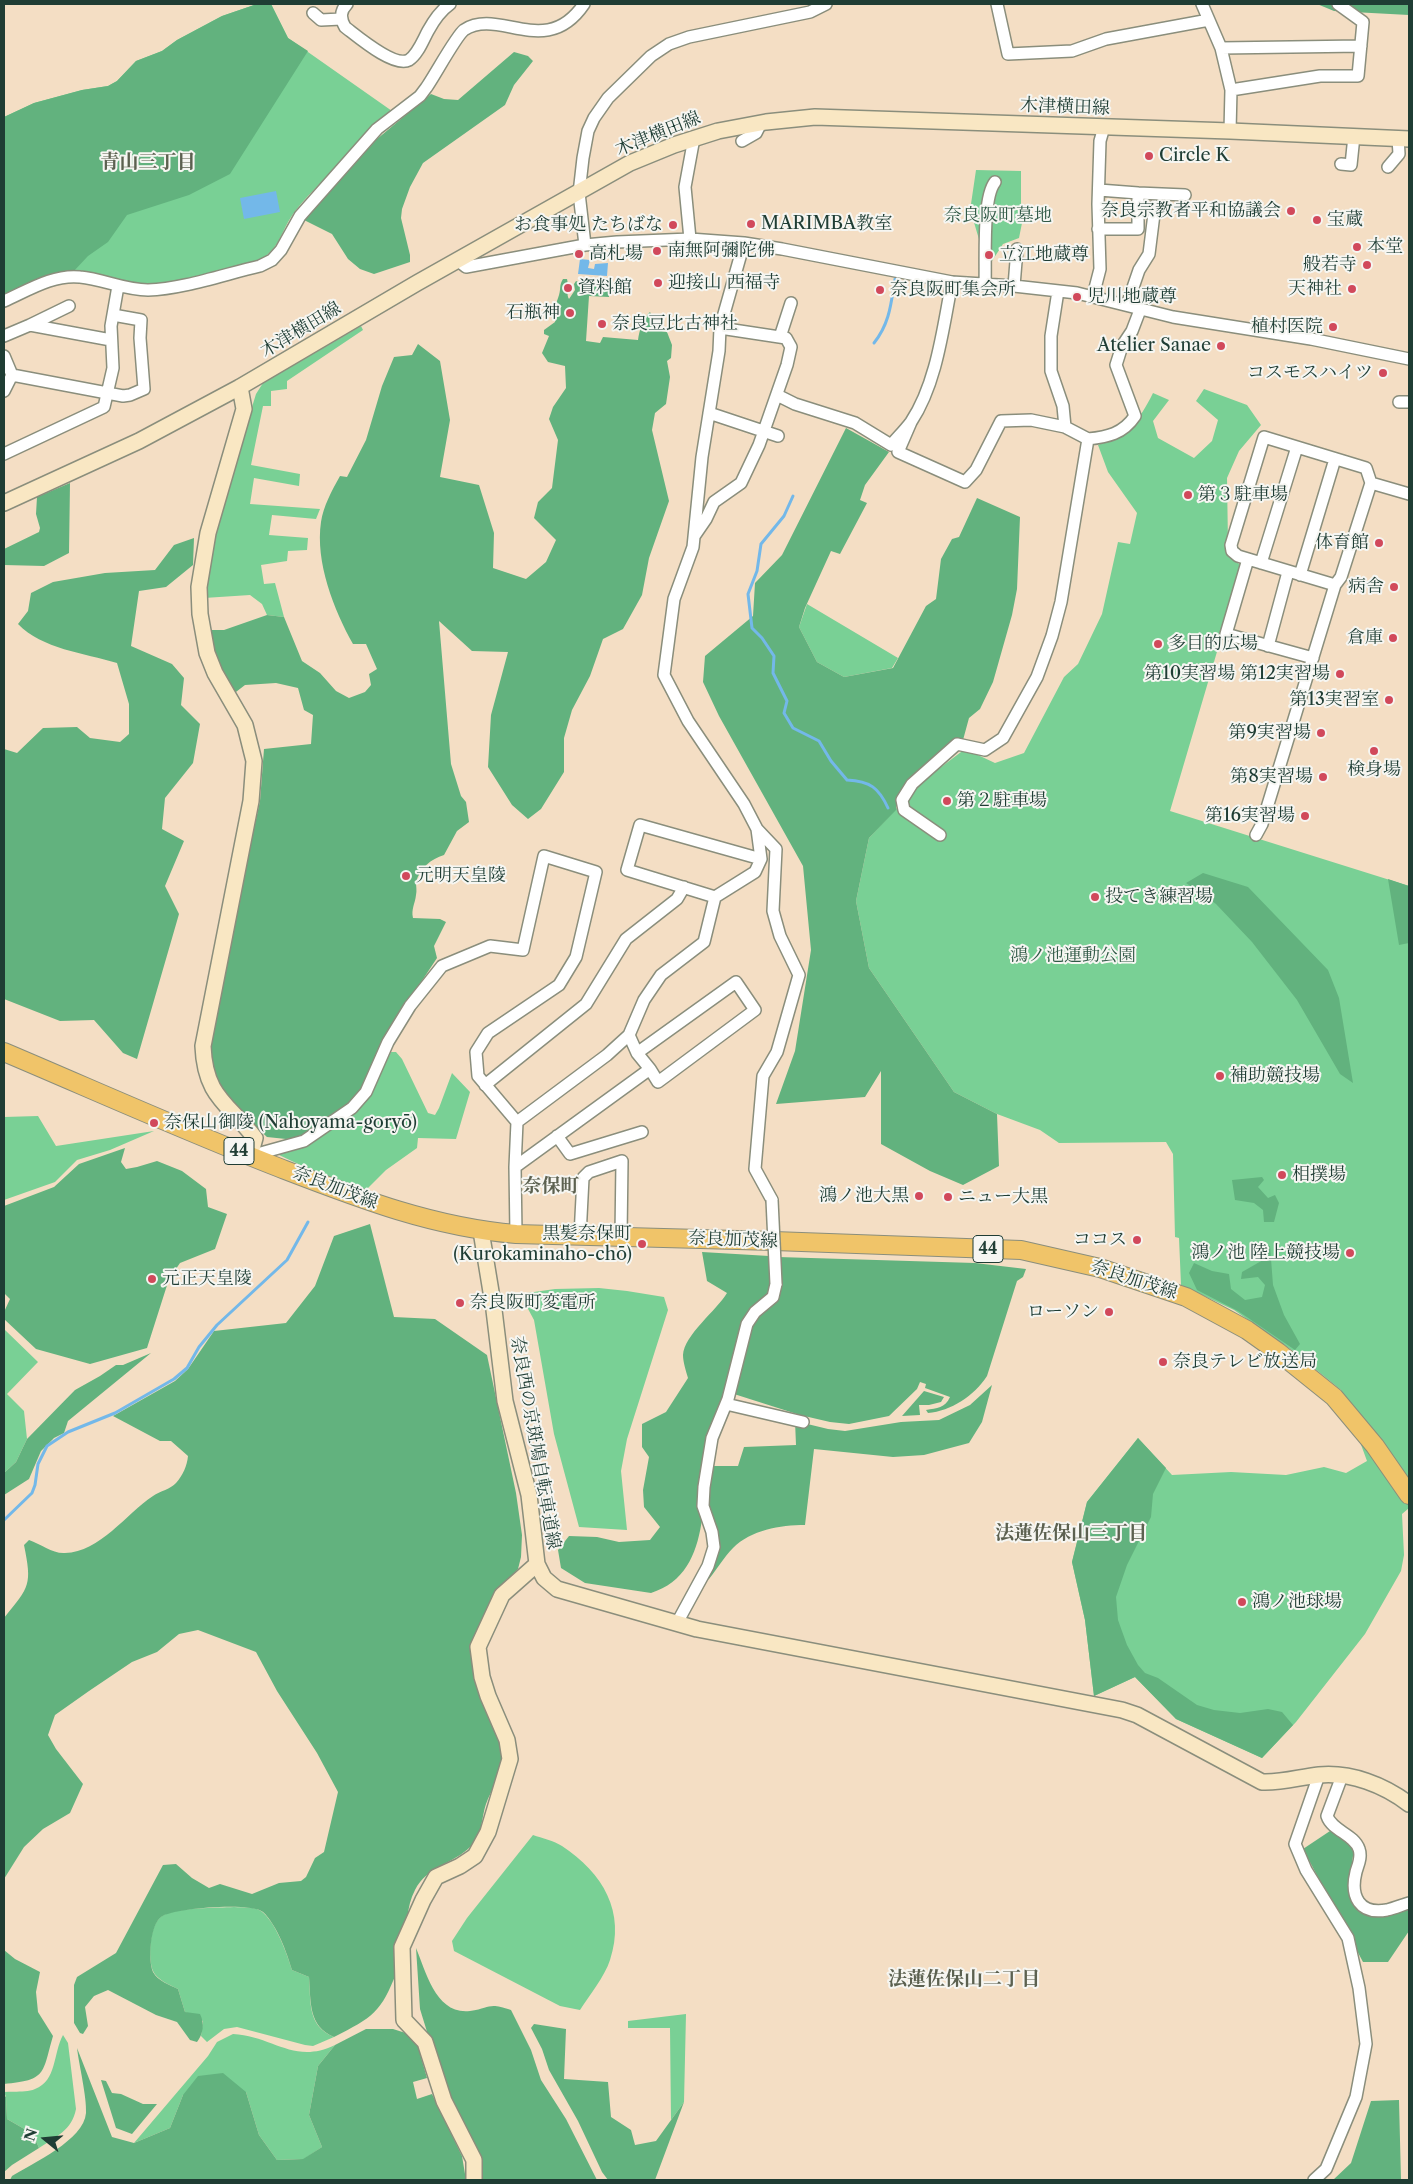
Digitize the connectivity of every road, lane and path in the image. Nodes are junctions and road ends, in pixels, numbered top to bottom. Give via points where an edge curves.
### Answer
1 (347, 4) edge
2 (450, 4) edge
3 (584, 4) edge
4 (826, 4) edge
5 (997, 4) edge
6 (1202, 4) edge
7 (1338, 4) edge
8 (313, 14) dead end
9 (341, 19) junction
10 (1209, 20) junction
11 (1360, 46) junction
12 (1221, 48) junction
13 (1230, 90) junction
14 (761, 123) junction
15 (1104, 127) junction
16 (1230, 131) junction
17 (1354, 136) junction
18 (694, 138) junction
19 (1404, 138) edge
20 (742, 141) dead end
21 (1341, 164) dead end
22 (1388, 167) dead end
23 (995, 182) dead end
24 (1100, 190) junction
25 (579, 193) junction
26 (1138, 193) junction
27 (1185, 195) dead end
28 (1155, 206) dead end
29 (1098, 229) junction
30 (690, 239) junction
31 (744, 244) junction
32 (585, 245) junction
33 (1017, 249) dead end
34 (457, 260) junction
35 (952, 282) junction
36 (986, 285) junction
37 (118, 286) junction
38 (1014, 286) junction
39 (1058, 291) junction
40 (1093, 296) junction
41 (4, 301) edge
42 (791, 303) dead end
43 (1127, 305) junction
44 (69, 306) dead end
45 (1140, 310) junction
46 (113, 315) junction
47 (30, 325) junction
48 (720, 328) junction
49 (4, 336) edge
50 (780, 337) junction
51 (111, 340) junction
52 (4, 356) edge
53 (1409, 359) edge
54 (12, 374) junction
55 (240, 387) junction
56 (4, 391) edge
57 (108, 393) junction
58 (777, 395) junction
59 (709, 413) junction
60 (911, 422) junction
61 (1065, 427) junction
62 (764, 431) junction
63 (778, 436) dead end
64 (1088, 439) junction
65 (1297, 447) junction
66 (4, 454) edge
67 (1335, 459) junction
68 (1371, 483) junction
69 (1409, 494) edge
70 (4, 503) edge
71 (694, 536) junction
72 (1248, 559) junction
73 (1261, 564) junction
74 (1288, 572) junction
75 (1300, 575) junction
76 (1334, 585) junction
77 (1268, 646) junction
78 (1314, 658) junction
79 (757, 829) junction
80 (940, 835) dead end
81 (1256, 835) dead end
82 (761, 859) junction
83 (684, 886) junction
84 (715, 896) junction
85 (629, 1035) junction
86 (4, 1052) edge
87 (637, 1053) junction
88 (650, 1069) junction
89 (485, 1085) junction
90 (516, 1122) junction
91 (642, 1132) dead end
92 (557, 1136) junction
93 (250, 1156) junction
94 (515, 1167) junction
95 (481, 1231) junction
96 (516, 1234) junction
97 (580, 1236) junction
98 (621, 1236) junction
99 (726, 1404) junction
100 (803, 1422) dead end
101 (1409, 1495) edge
102 (537, 1564) junction
103 (677, 1623) junction
104 (1319, 1775) junction
105 (1342, 1776) junction
106 (1409, 1804) edge
107 (1409, 1903) edge
108 (474, 2180) edge
109 (1314, 2180) edge

1 - 9 street
2 - 9 street via 436,18 415,54 402,61 388,58 345,27
3 - 37 street via 563,25 548,30 474,25 462,31 420,96 377,129 300,216 272,260 260,266 164,288
4 - 25 street via 810,12 689,37 668,44 651,56 608,98 594,118 586,140
5 - 10 street via 1008,54 1072,51 1106,39
6 - 10 street
7 - 11 street via 1363,22
8 - 9 street via 321,20
10 - 12 street
11 - 12 street
11 - 13 street via 1358,76 1320,76
12 - 13 street
13 - 16 street
14 - 15 main road, 木津横田線 via 814,117
14 - 18 main road, 木津横田線
14 - 20 street via 756,133
15 - 16 main road, 木津横田線
15 - 24 street via 1100,141
16 - 17 main road, 木津横田線
17 - 19 main road, 木津横田線
17 - 21 street via 1351,165
18 - 25 main road, 木津横田線 via 630,163
18 - 30 street via 685,187
19 - 22 street via 1399,154
23 - 36 street via 990,188 988,202
24 - 26 street
24 - 29 street
25 - 32 street
25 - 34 main road, 木津横田線
26 - 27 street
26 - 29 street via 1138,229
28 - 43 street via 1149,254 1139,270
29 - 40 street via 1100,269
30 - 31 street
30 - 32 street
31 - 35 street
31 - 48 street
32 - 34 street via 466,267
33 - 38 street
34 - 55 main road, 木津横田線
35 - 36 street
35 - 60 street via 938,355
36 - 38 street
37 - 41 street via 81,276 68,276
37 - 46 street
38 - 39 street
39 - 40 street
39 - 61 street via 1051,336 1051,371 1063,406
40 - 43 street
42 - 50 street
43 - 45 street
44 - 47 street
45 - 53 street
45 - 64 street via 1116,365 1135,416 1123,429 1108,437
46 - 51 street
46 - 57 street via 140,320 144,389 130,396
47 - 49 street
47 - 51 street
48 - 50 street
48 - 59 street
50 - 58 street via 786,338 791,347
51 - 57 street via 113,368
52 - 54 street
54 - 56 street
54 - 57 street
55 - 70 main road, 木津横田線 via 139,441
55 - 93 main road via 244,409 208,533 199,587 200,614 207,653 245,725 254,761 251,801 203,1046 203,1061 211,1087 221,1103 255,1138
57 - 66 street via 104,407
58 - 60 street via 855,423 891,445
58 - 62 street
59 - 62 street
59 - 71 street
60 - 61 street via 898,452 965,482 976,470 1001,421 1031,420
61 - 64 street
62 - 63 street
62 - 71 street via 740,483 714,502
64 - 80 street via 1061,602 1037,677 1003,738 985,750 957,744 912,784 902,800 904,810
65 - 67 street
65 - 72 street via 1264,437 1231,545 1238,556
65 - 73 street
67 - 68 street via 1366,468
67 - 75 street
68 - 69 street
68 - 76 street via 1341,577
71 - 79 street via 674,599 664,675 688,721 744,804
72 - 73 street
72 - 77 street via 1226,634
73 - 74 street
74 - 75 street
74 - 77 street
75 - 76 street
76 - 78 street
77 - 78 street
78 - 81 street
79 - 82 street
79 - 99 street, bridge via 776,849 773,911 780,936 799,975 777,1052 763,1076 755,1169 772,1200 776,1284 773,1297 755,1312 748,1324
82 - 83 street via 640,825 627,870
82 - 84 street via 755,872
83 - 84 street
83 - 89 street via 677,899 626,939 586,1004
84 - 85 street via 704,942 661,975 644,1000
85 - 87 street
85 - 90 street
86 - 93 main road, 奈良加茂線 / 44
87 - 88 street
87 - 88 street via 736,982 755,1010 658,1082
88 - 92 street
89 - 90 street
89 - 93 street via 478,1076 476,1052 488,1034 559,985 576,957 596,872 544,856 523,950 490,946 442,966 410,1006 388,1042 366,1092 352,1108 304,1140
90 - 94 street
91 - 92 street via 570,1154
92 - 94 street
93 - 95 main road, 奈良加茂線 / 44 via 371,1203
94 - 96 street
95 - 96 main road, 奈良加茂線 / 44
95 - 102 main road, 奈良西の京斑鳩自転車道線 via 505,1401 529,1495
96 - 97 main road, 奈良加茂線 / 44
97 - 98 main road, 奈良加茂線 / 44
97 - 98 street via 582,1178 589,1172 622,1161
98 - 101 main road, 奈良加茂線 / 44 via 1021,1250 1100,1268 1172,1291 1247,1330 1334,1397 1375,1446
99 - 100 street
99 - 103 street via 712,1438 704,1487 703,1506 714,1547 708,1566
102 - 103 main road via 544,1578 557,1589
102 - 108 main road, 奈良西の京斑鳩自転車道線 via 502,1595 478,1647 482,1677 507,1740 510,1759 488,1832 475,1856 436,1877 402,1947 404,2020 425,2042 444,2101 474,2160
103 - 104 main road via 1122,1710 1262,1782
104 - 105 main road
104 - 109 street via 1295,1844 1306,1870 1348,1938 1366,2044 1356,2097 1326,2169
105 - 106 main road via 1382,1787
105 - 107 street via 1328,1816 1331,1823 1360,1850 1353,1884 1354,1897 1374,1910

